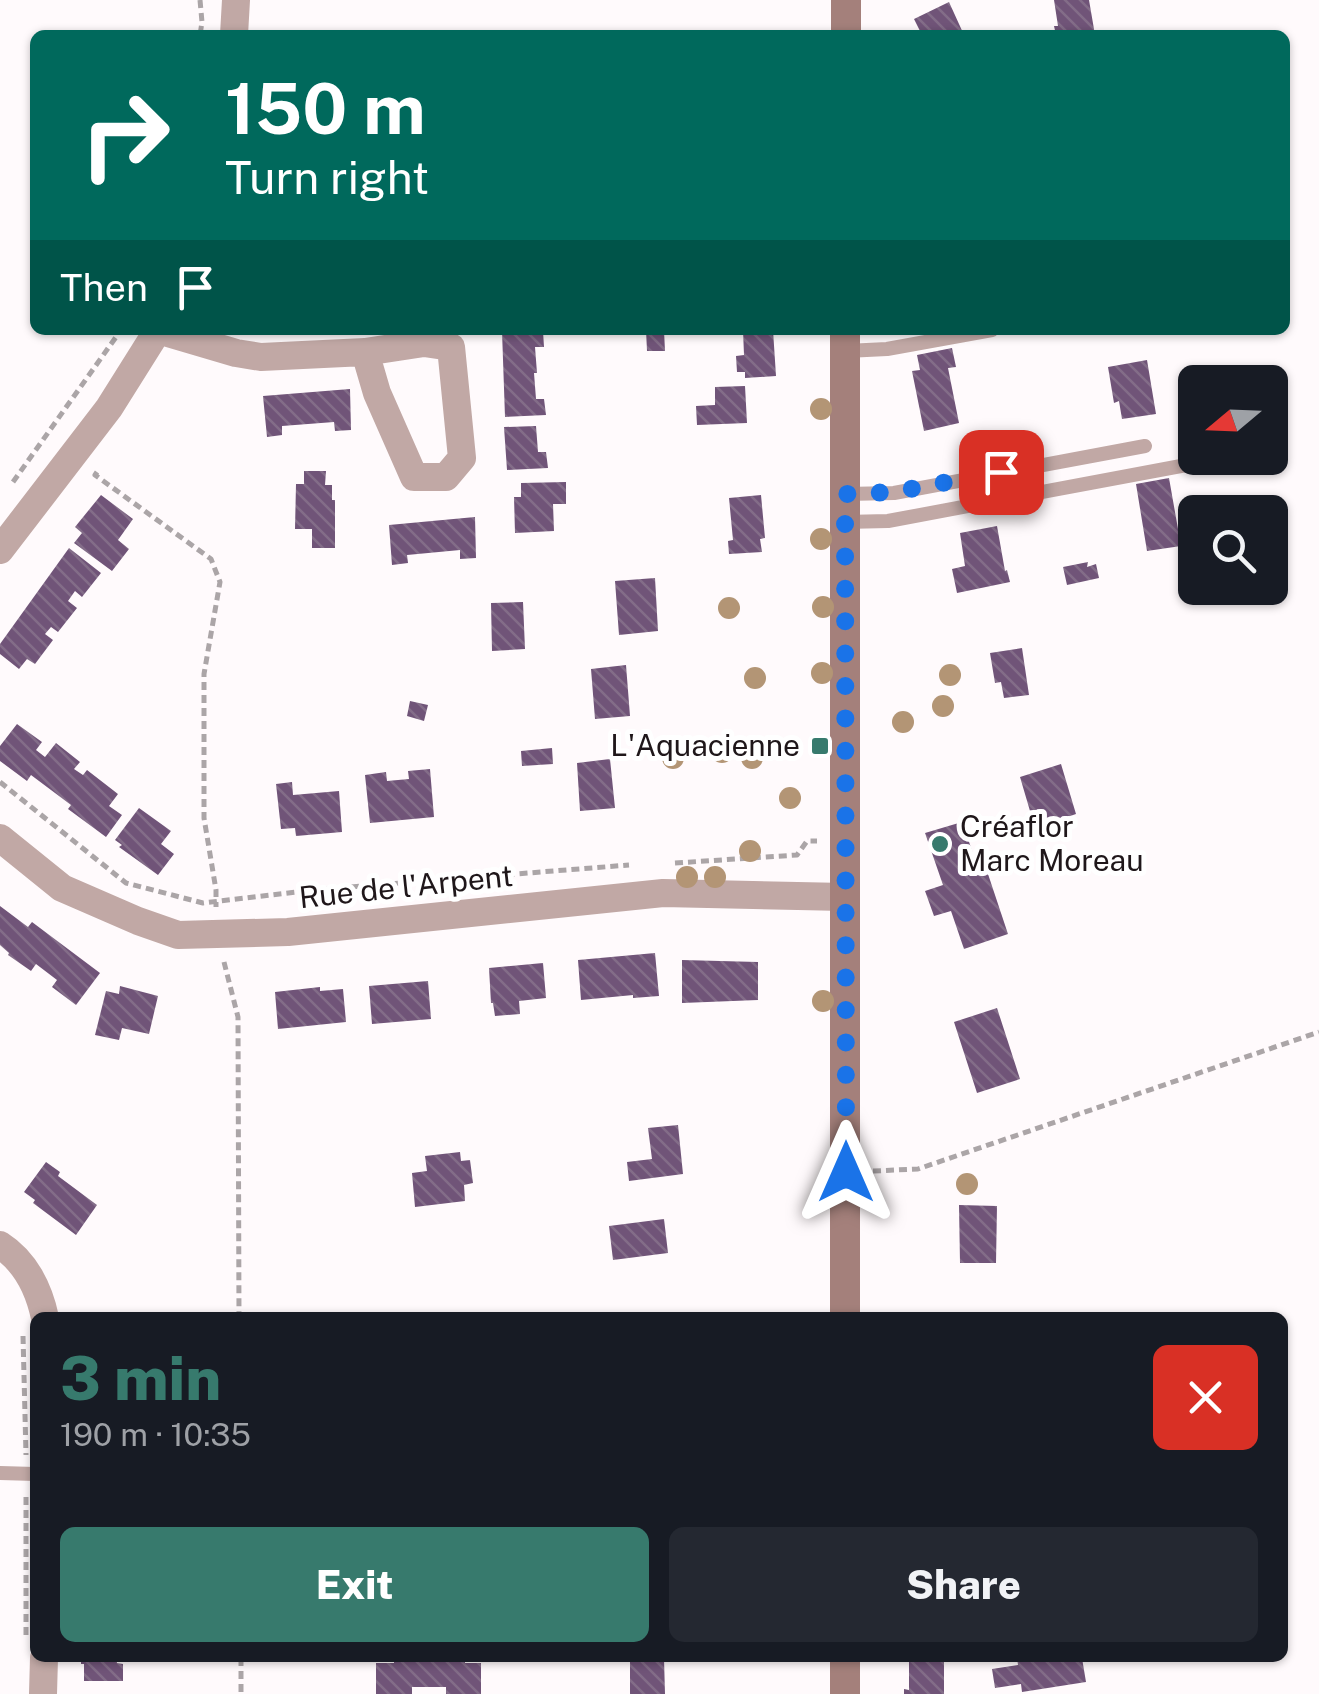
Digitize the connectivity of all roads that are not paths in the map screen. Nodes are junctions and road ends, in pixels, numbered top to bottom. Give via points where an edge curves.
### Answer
1 (236, 0) edge
2 (846, 0) edge
3 (234, 30) edge
4 (846, 30) edge
5 (155, 335) edge
6 (176, 335) edge
7 (964, 335) edge
8 (845, 340) edge
9 (364, 352) junction
10 (1144, 446) dead end
11 (1178, 467) edge
12 (845, 508) junction
13 (0, 550) edge
14 (0, 838) edge
15 (844, 897) junction
16 (0, 1244) edge
17 (44, 1312) edge
18 (845, 1312) edge
19 (0, 1474) edge
20 (30, 1474) edge
21 (44, 1662) edge
22 (845, 1662) edge
23 (43, 1694) edge
24 (845, 1694) edge

1 - 3 street
2 - 4 main road
5 - 13 street via 109,408
6 - 9 street via 262,357
7 - 8 lane via 887,349
8 - 12 main road
9 - 9 street via 424,343 451,347 462,458 446,476 414,477
10 - 12 lane via 894,492
11 - 12 lane via 888,520
12 - 15 main road
14 - 15 street, Rue de l'Arpent via 62,888 178,935 288,932 663,893
15 - 18 main road
16 - 17 street via 40,1293
19 - 20 lane
21 - 23 street
22 - 24 main road

